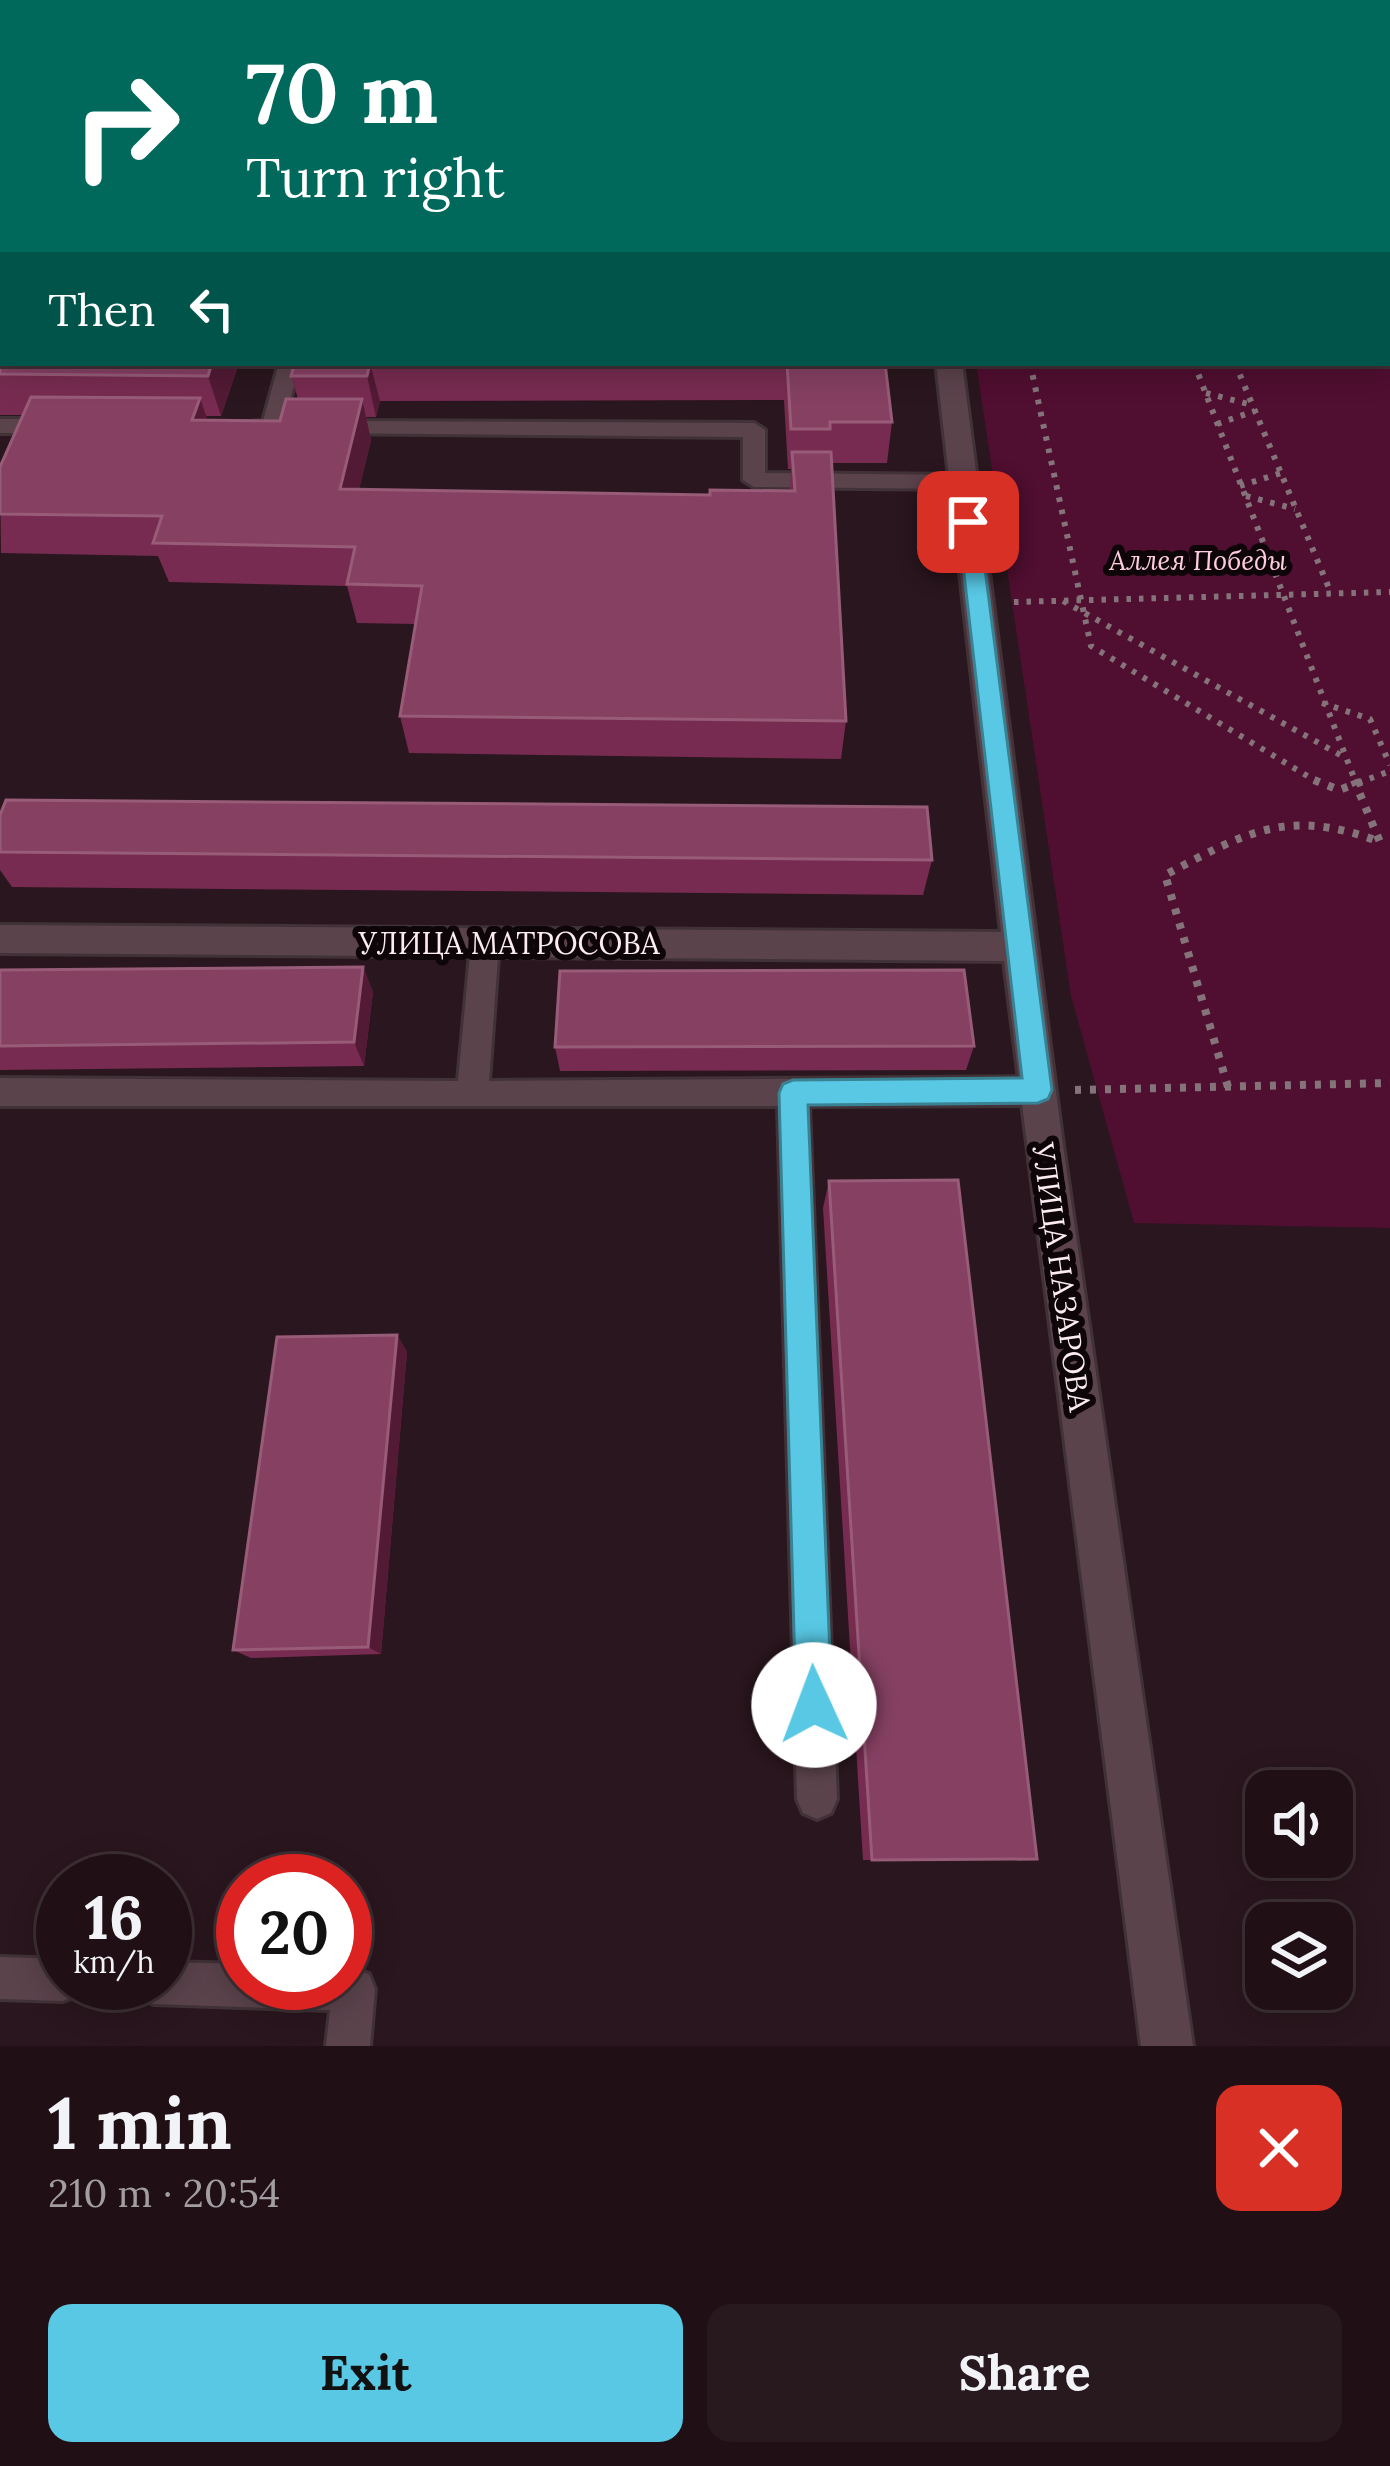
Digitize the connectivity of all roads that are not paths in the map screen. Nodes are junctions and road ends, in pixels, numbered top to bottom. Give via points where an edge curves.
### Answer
1 (290, 366) edge
2 (949, 366) edge
3 (0, 426) edge
4 (91, 427) edge
5 (226, 428) edge
6 (295, 428) junction
7 (964, 482) junction
8 (0, 939) edge
9 (485, 943) junction
10 (1019, 947) junction
11 (1038, 1090) junction
12 (0, 1092) edge
13 (793, 1093) junction
14 (472, 1095) junction
15 (818, 1799) dead end
16 (0, 1978) edge
17 (36, 1979) edge
18 (192, 1984) edge
19 (348, 2046) edge
20 (1167, 2046) edge

1 - 6 lane
2 - 7 street, УЛИЦА НАЗАРОВА
3 - 4 lane
5 - 6 lane
6 - 7 lane via 754,430 754,480
7 - 10 street, УЛИЦА НАЗАРОВА
8 - 9 street, УЛИЦА МАТРОСОВА
9 - 10 street, УЛИЦА МАТРОСОВА
9 - 14 lane
10 - 11 street, УЛИЦА НАЗАРОВА
11 - 13 lane
11 - 20 street, УЛИЦА НАЗАРОВА
12 - 14 lane
13 - 14 lane
13 - 15 lane
16 - 17 lane
18 - 19 lane via 354,1989

